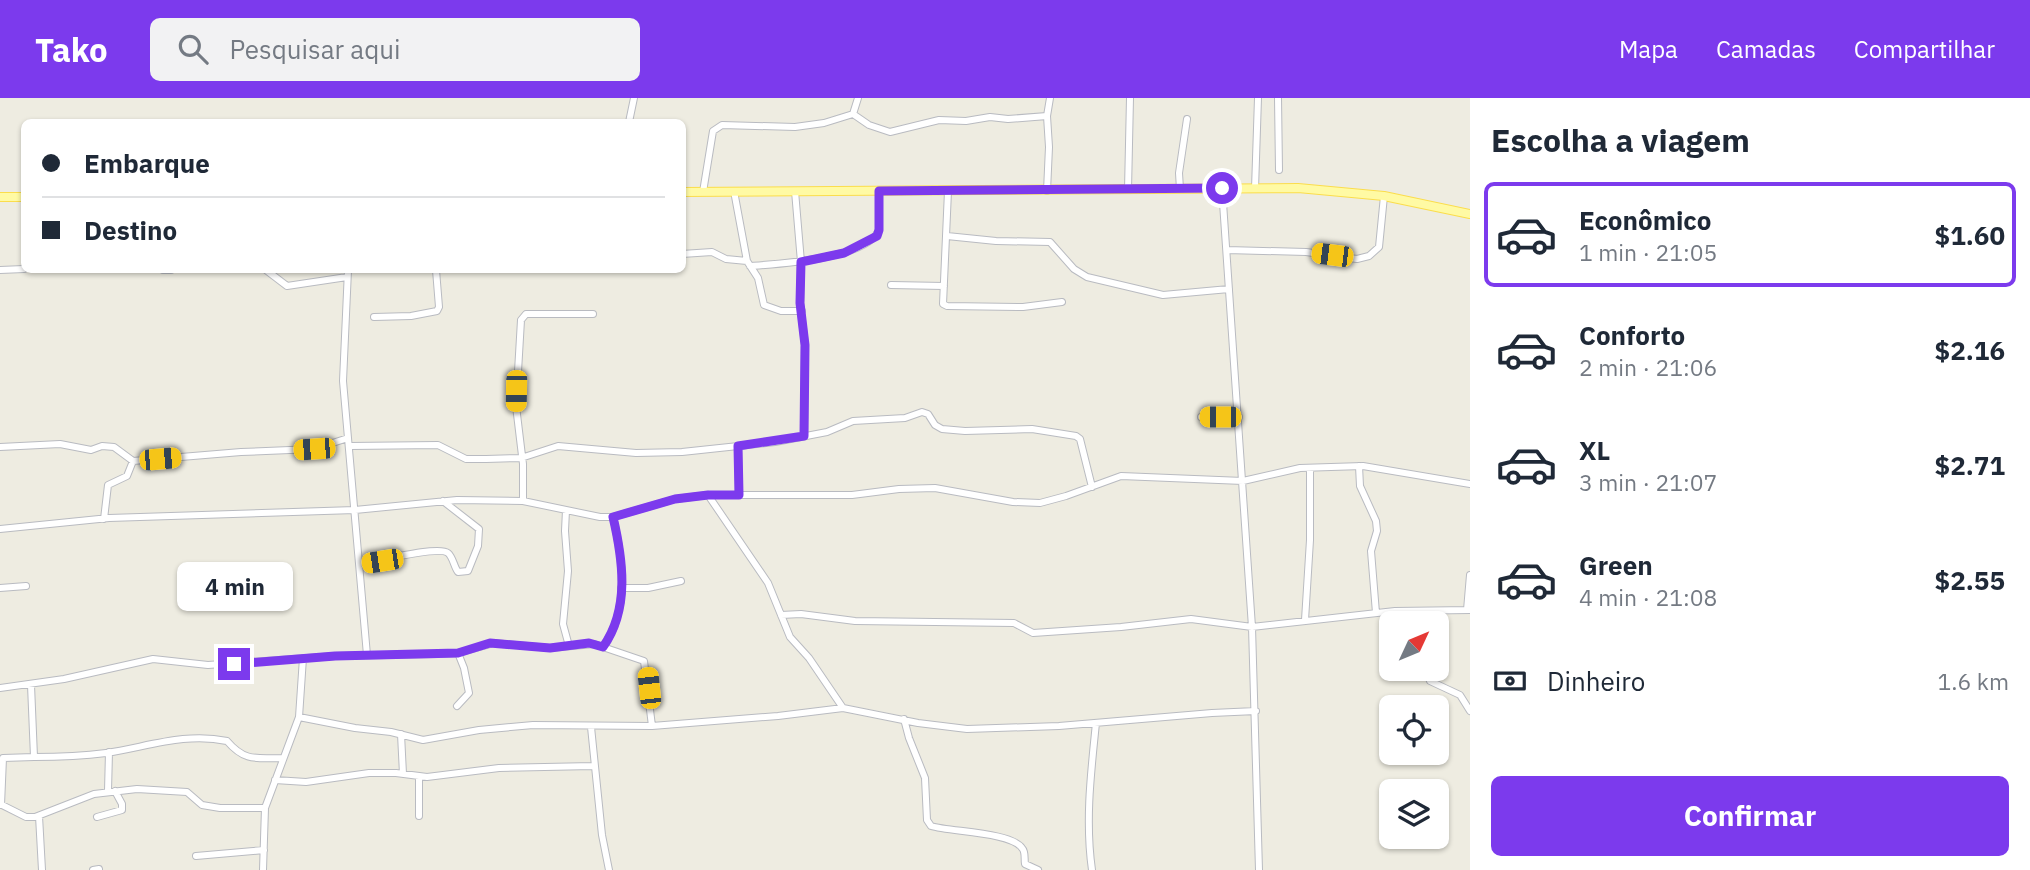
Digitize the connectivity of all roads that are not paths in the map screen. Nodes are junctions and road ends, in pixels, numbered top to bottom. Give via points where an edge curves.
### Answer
1 (634, 98) edge
2 (858, 98) edge
3 (1050, 98) edge
4 (1129, 98) edge
5 (1258, 98) edge
6 (1278, 98) edge
7 (853, 114) junction
8 (1047, 116) junction
9 (630, 119) edge
10 (1187, 119) dead end
11 (1279, 170) dead end
12 (1222, 188) junction
13 (1180, 189) junction
14 (1255, 189) junction
15 (1128, 190) junction
16 (734, 191) junction
17 (795, 191) junction
18 (879, 191) junction
19 (948, 191) junction
20 (1046, 191) junction
21 (686, 192) edge
22 (703, 192) junction
23 (1384, 196) junction
24 (0, 197) edge
25 (21, 197) edge
26 (1470, 214) edge
27 (947, 236) junction
28 (1227, 250) junction
29 (686, 254) edge
30 (801, 262) junction
31 (748, 264) junction
32 (21, 269) edge
33 (0, 270) edge
34 (270, 273) edge
35 (348, 273) edge
36 (436, 273) edge
37 (891, 285) dead end
38 (944, 286) junction
39 (1229, 289) junction
40 (1062, 302) dead end
41 (802, 310) junction
42 (593, 314) dead end
43 (374, 317) dead end
44 (1201, 417) dead end
45 (1239, 417) junction
46 (804, 436) junction
47 (348, 438) junction
48 (350, 446) junction
49 (738, 446) junction
50 (0, 447) edge
51 (521, 458) junction
52 (133, 461) junction
53 (1359, 466) junction
54 (1310, 468) junction
55 (1243, 481) junction
56 (1470, 484) edge
57 (1092, 487) junction
58 (708, 495) junction
59 (739, 495) junction
60 (443, 501) junction
61 (523, 501) junction
62 (355, 510) junction
63 (566, 510) junction
64 (613, 517) junction
65 (104, 519) junction
66 (0, 529) edge
67 (360, 564) junction
68 (1470, 575) edge
69 (681, 581) dead end
70 (26, 586) dead end
71 (0, 588) edge
72 (621, 588) junction
73 (1469, 610) edge
74 (1423, 611) edge
75 (1376, 613) junction
76 (1379, 613) edge
77 (781, 615) junction
78 (1306, 620) junction
79 (1252, 627) junction
80 (569, 646) junction
81 (603, 647) junction
82 (458, 653) junction
83 (367, 655) junction
84 (303, 658) junction
85 (1430, 681) edge
86 (31, 685) junction
87 (0, 688) edge
88 (457, 706) dead end
89 (843, 708) junction
90 (1470, 710) edge
91 (1256, 711) junction
92 (299, 717) junction
93 (904, 719) junction
94 (1096, 723) junction
95 (652, 726) junction
96 (591, 727) junction
97 (401, 734) junction
98 (109, 752) junction
99 (34, 757) junction
100 (2, 758) edge
101 (283, 758) junction
102 (593, 766) junction
103 (402, 774) junction
104 (419, 776) junction
105 (275, 780) junction
106 (111, 791) junction
107 (0, 804) edge
108 (265, 808) junction
109 (39, 816) junction
110 (419, 816) dead end
111 (97, 817) dead end
112 (264, 850) junction
113 (196, 856) dead end
114 (43, 870) edge
115 (263, 870) edge
116 (609, 870) edge
117 (1038, 870) edge
118 (1092, 870) edge
119 (1259, 870) edge

1 - 9 street
2 - 7 street
3 - 8 street
4 - 15 street
5 - 14 street
6 - 11 street
7 - 8 street via 890,132 939,120
7 - 22 street via 795,127 717,127
8 - 20 street
10 - 13 street
12 - 13 main road
12 - 14 main road
12 - 28 street
13 - 15 main road
14 - 23 main road
15 - 20 main road
16 - 17 main road
16 - 22 main road
16 - 31 street
17 - 18 main road
17 - 30 street
18 - 19 main road
18 - 30 street via 877,236 844,253
19 - 20 main road
19 - 27 street
21 - 22 main road
23 - 26 main road
23 - 28 street via 1378,247 1369,256 1357,259
24 - 25 main road
27 - 38 street
27 - 39 street via 1050,242 1074,270 1087,277 1163,295
28 - 39 street
29 - 31 street via 712,252
30 - 31 street
30 - 41 street
31 - 41 street via 758,278 764,305 781,311
32 - 33 street
34 - 35 street via 287,286
35 - 47 street via 343,381
36 - 43 street via 437,311
37 - 38 street
38 - 40 street via 943,304 947,306 1024,307
39 - 45 street
41 - 46 street
42 - 51 street via 526,314 521,320 516,406
44 - 45 street
45 - 55 street
46 - 49 street
46 - 57 street via 853,421 905,418 922,412 942,429 1032,429 1076,436
47 - 48 street
47 - 52 street via 314,449
48 - 51 street via 433,444 466,458
48 - 62 street
49 - 51 street via 636,453 558,446
49 - 59 street
50 - 52 street via 114,447
51 - 61 street
52 - 65 street via 127,476 108,485
53 - 54 street
53 - 56 street
53 - 75 street via 1360,486 1376,521 1371,551
54 - 55 street
54 - 78 street
55 - 57 street via 1127,475
55 - 79 street
57 - 59 street via 1040,503 936,488 852,495
58 - 59 street
58 - 64 street via 675,499
58 - 77 street via 768,583
60 - 61 street
60 - 62 street
60 - 67 street via 479,529 468,571 457,571 450,555 441,550
61 - 63 street
62 - 65 street
62 - 67 street
63 - 64 street
63 - 80 street via 568,571 563,624
64 - 72 street
65 - 66 street
67 - 83 street
68 - 73 street
69 - 72 street
70 - 71 street
72 - 81 street via 621,608
73 - 74 street
75 - 76 street
75 - 78 street
77 - 79 street via 1014,623 1033,633 1191,619
77 - 89 street via 790,637
78 - 79 street
79 - 91 street
80 - 81 street via 589,643
80 - 82 street via 490,643
81 - 95 street via 644,661
82 - 83 street
82 - 88 street via 469,694
83 - 84 street
84 - 86 street via 208,665 153,659
84 - 92 street
85 - 90 street via 1460,695
86 - 87 street
86 - 99 street
89 - 93 street
89 - 95 street
91 - 94 street
91 - 119 street
92 - 97 street
92 - 101 street
93 - 94 street via 967,729
93 - 117 street via 925,778 926,816 931,826 988,834 1019,845 1024,862
94 - 118 street via 1088,833
95 - 96 street
96 - 97 street via 533,725 423,740
96 - 102 street
97 - 103 street
98 - 99 street
98 - 101 street via 189,738 227,741 235,752 252,757
98 - 106 street
99 - 100 street
100 - 107 street
101 - 105 street
102 - 104 street
102 - 116 street
103 - 104 street
103 - 105 street
104 - 110 street
105 - 108 street
106 - 108 street via 187,792 202,805
106 - 109 street
106 - 111 street via 122,810
107 - 109 street via 26,817
108 - 112 street
109 - 114 street
112 - 113 street
112 - 115 street

